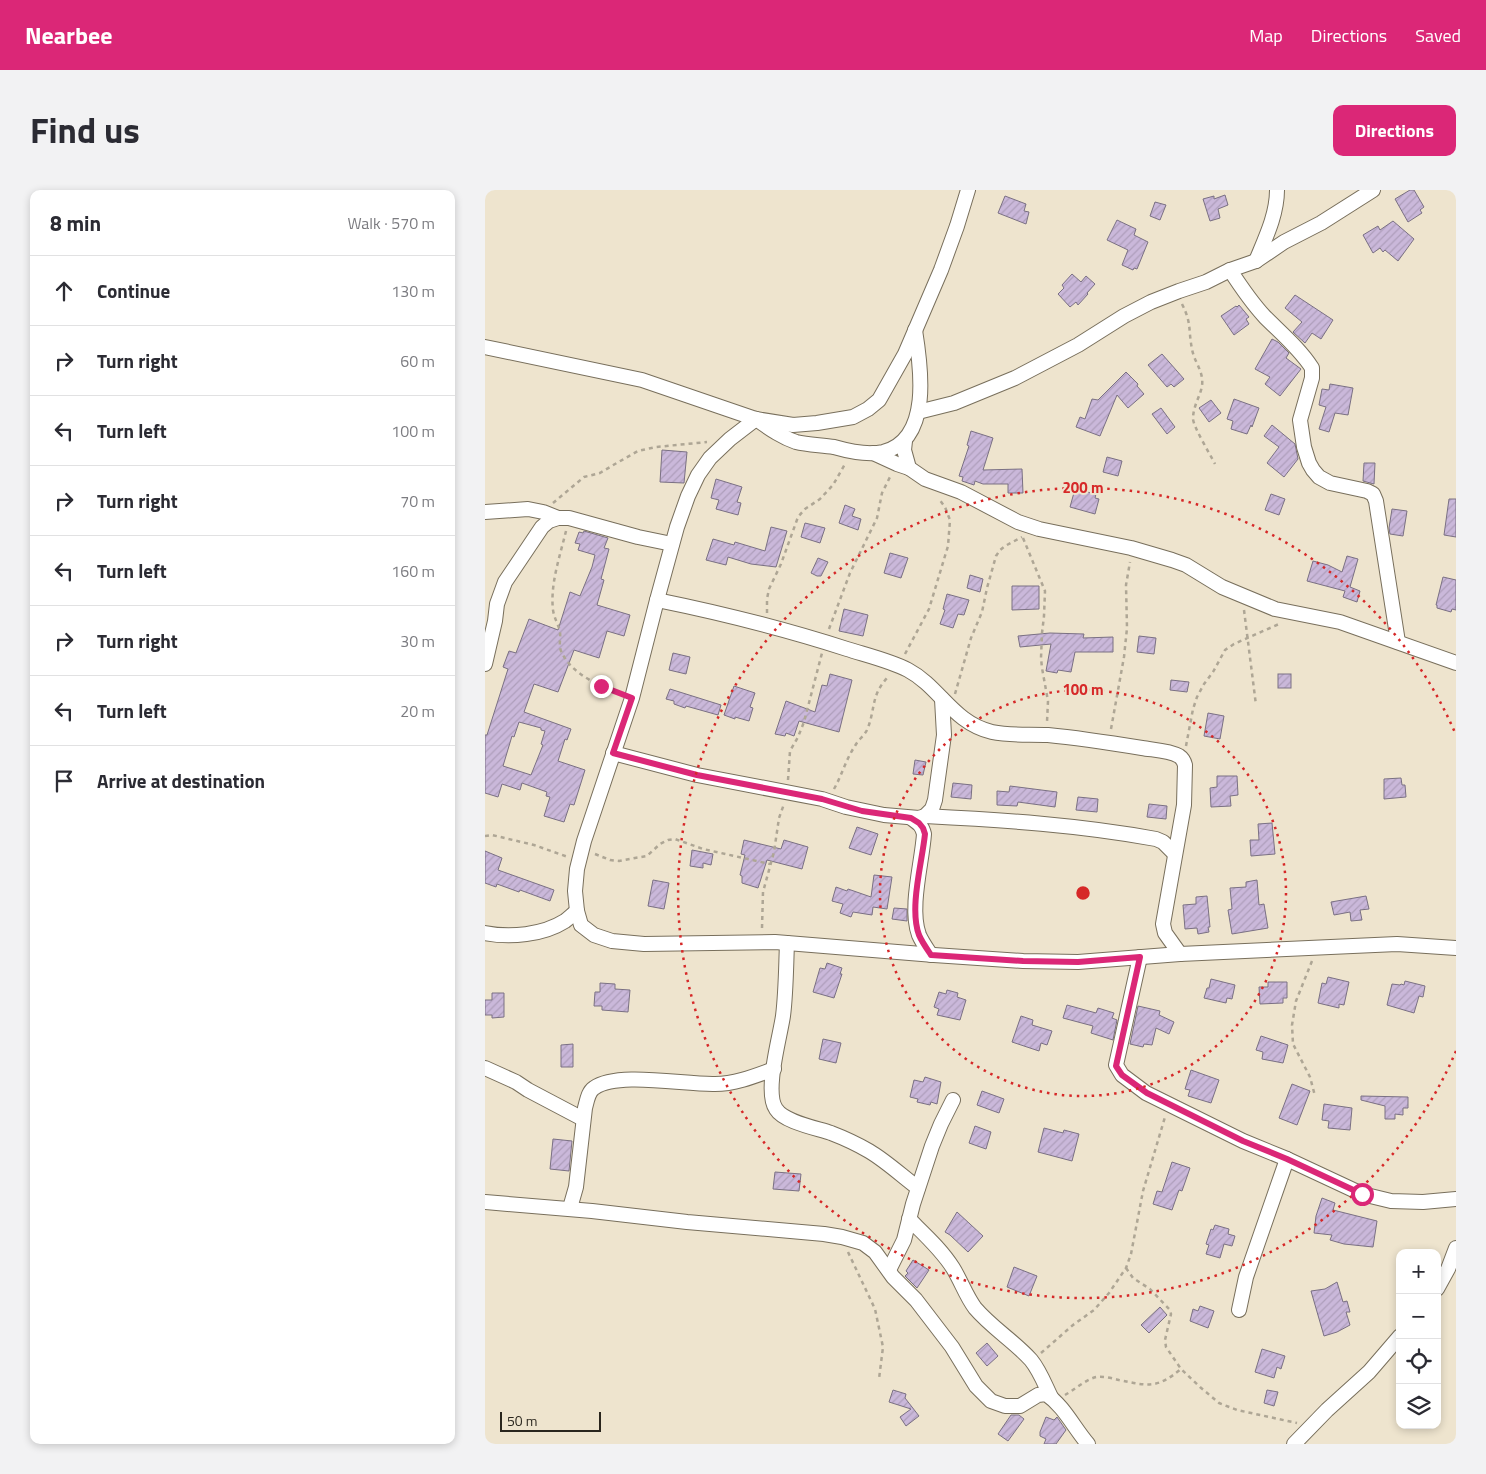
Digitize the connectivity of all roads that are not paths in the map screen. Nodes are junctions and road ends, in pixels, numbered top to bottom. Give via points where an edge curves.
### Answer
1 (968, 190) edge
2 (1277, 190) edge
3 (1373, 190) edge
4 (1256, 262) junction
5 (1231, 270) junction
6 (915, 330) junction
7 (485, 347) edge
8 (918, 412) junction
9 (756, 419) junction
10 (905, 441) junction
11 (873, 452) junction
12 (903, 466) junction
13 (485, 512) edge
14 (563, 518) junction
15 (672, 544) junction
16 (657, 600) junction
17 (1398, 642) junction
18 (1456, 663) edge
19 (485, 664) edge
20 (946, 703) junction
21 (613, 753) junction
22 (925, 816) junction
23 (911, 818) junction
24 (1175, 854) junction
25 (577, 911) junction
26 (485, 933) edge
27 (787, 943) junction
28 (1456, 948) edge
29 (1180, 954) junction
30 (931, 955) junction
31 (1140, 957) junction
32 (485, 1068) edge
33 (774, 1069) junction
34 (953, 1100) dead end
35 (583, 1118) junction
36 (1287, 1159) junction
37 (918, 1188) junction
38 (1456, 1199) edge
39 (485, 1202) edge
40 (569, 1208) junction
41 (909, 1219) junction
42 (1456, 1251) edge
43 (889, 1270) junction
44 (1441, 1281) edge
45 (1239, 1310) dead end
46 (1397, 1339) edge
47 (1053, 1399) junction
48 (1088, 1444) edge
49 (1294, 1444) edge

1 - 6 street via 941,270
2 - 4 street via 1273,217
3 - 4 street
4 - 5 street
5 - 8 street via 1151,302 1015,378 954,403
5 - 17 street via 1264,316 1312,368 1300,420 1304,447 1313,470 1329,483 1373,494
6 - 8 street via 921,375
6 - 9 street via 892,380 879,400 868,409 853,417 817,423 793,425
7 - 9 street via 642,380
8 - 10 street
9 - 11 street via 797,442
9 - 15 street via 730,439 698,475
10 - 11 street via 883,452
10 - 12 street
11 - 12 street
12 - 17 street via 1018,522 1131,548 1186,565 1204,578 1275,609 1340,622
13 - 14 street via 528,509
14 - 15 street
14 - 19 street via 542,527 505,582 497,604
15 - 16 street
16 - 20 street via 709,610 899,666 925,680
16 - 21 street via 632,698
17 - 18 street
20 - 22 street via 941,769 932,809
20 - 24 street via 956,714 991,732 1109,743 1180,757 1184,760 1184,805
21 - 23 street via 697,775 822,799 862,811
21 - 25 street via 580,855 575,891
22 - 23 street
22 - 24 street via 994,819 1110,831 1156,838
23 - 30 street via 919,823 925,834 915,921
24 - 29 street via 1163,924 1165,933
25 - 26 street via 546,930 527,934
25 - 27 street via 581,925 594,935 612,942
27 - 30 street
27 - 33 street via 783,1015
28 - 29 street via 1397,944
29 - 31 street
30 - 31 street via 1078,962
31 - 36 street via 1116,1066 1122,1075 1168,1104
32 - 35 street
33 - 35 street via 750,1078 715,1084 653,1080 606,1082 593,1089
33 - 37 street via 772,1101 781,1115 871,1152
34 - 37 street
35 - 40 street via 575,1188
36 - 38 street via 1375,1198 1423,1202
36 - 45 street
37 - 41 street
39 - 40 street
40 - 43 street via 842,1237 863,1243
41 - 43 street
41 - 47 street via 953,1268 974,1306 1031,1360
42 - 44 street
43 - 47 street via 916,1300 952,1347 976,1386 991,1401 1014,1407 1044,1393
46 - 49 street via 1369,1372
47 - 48 street

